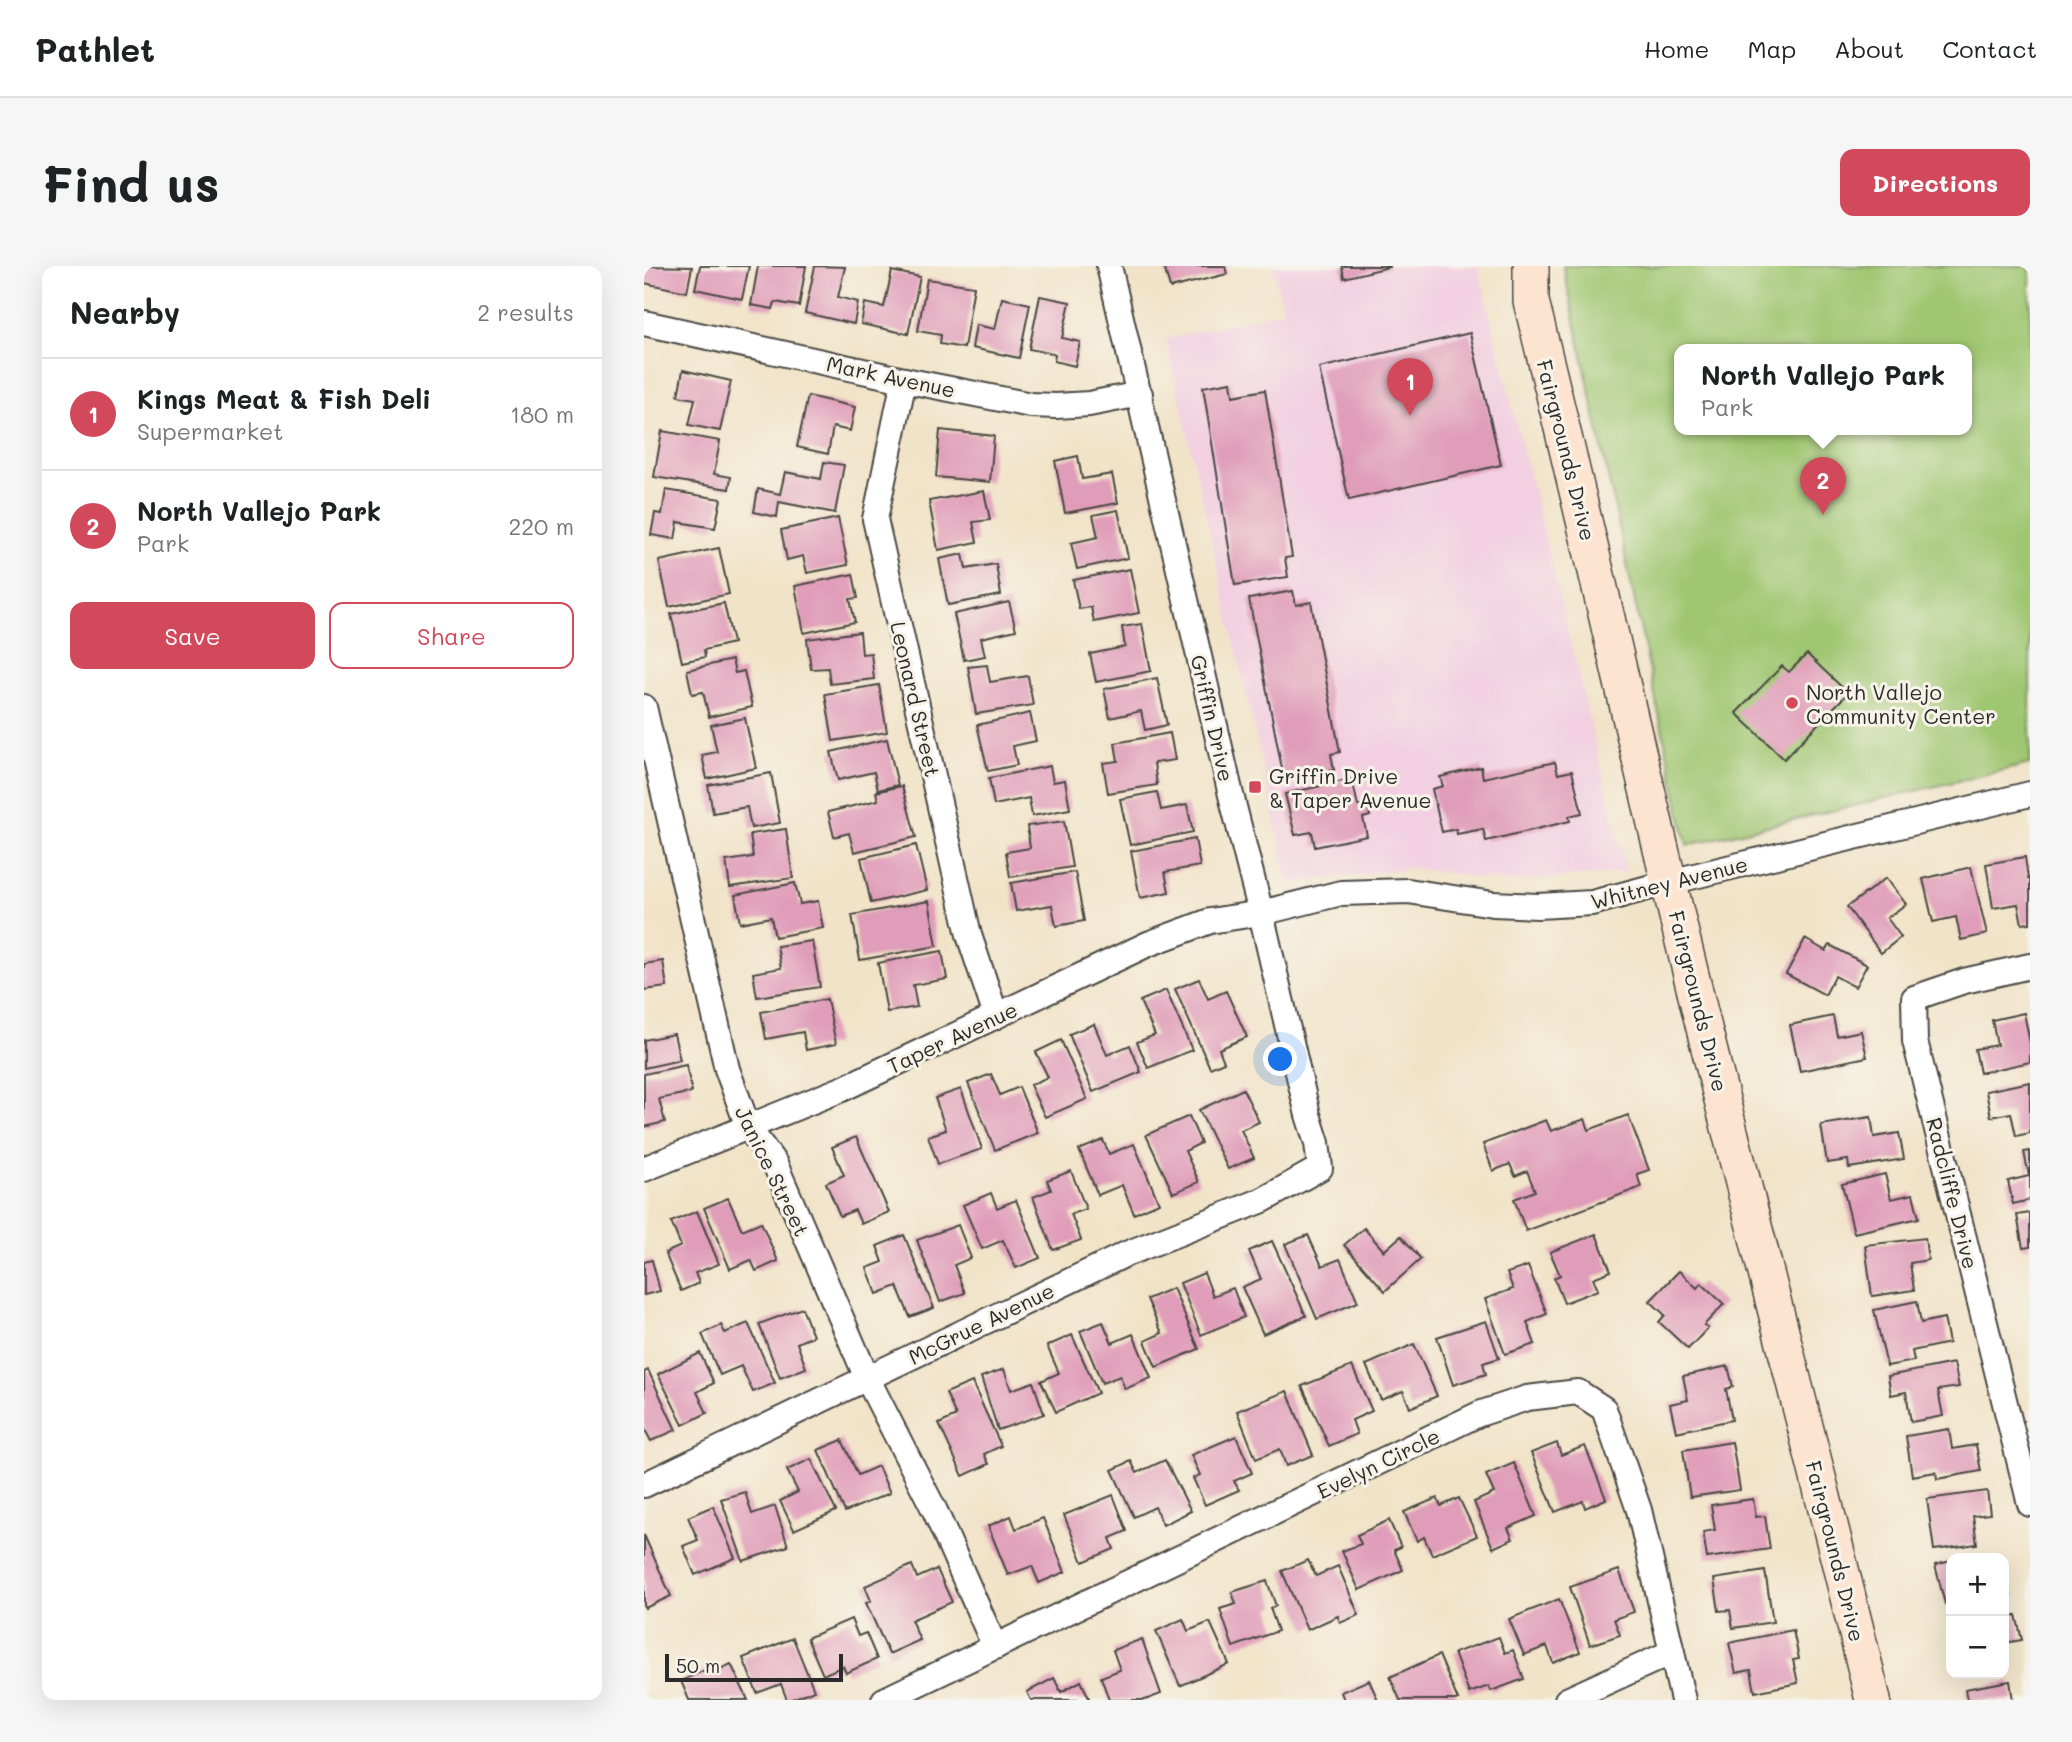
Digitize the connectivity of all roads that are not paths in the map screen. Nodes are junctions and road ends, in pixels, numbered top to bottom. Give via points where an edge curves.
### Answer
1 (1109, 266) edge
2 (1511, 266) edge
3 (1531, 266) edge
4 (1531, 301) junction
5 (644, 324) edge
6 (904, 380) junction
7 (1140, 394) junction
8 (644, 707) edge
9 (2030, 794) edge
10 (1670, 882) junction
11 (1261, 913) junction
12 (2030, 966) edge
13 (996, 1016) junction
14 (748, 1127) junction
15 (1320, 1168) joint
16 (644, 1169) edge
17 (867, 1378) junction
18 (644, 1485) edge
19 (2030, 1504) edge
20 (995, 1647) junction
21 (1672, 1652) junction
22 (884, 1700) edge
23 (1567, 1700) edge
24 (1683, 1700) edge
25 (1873, 1700) edge

1 - 7 street, Griffin Drive
2 - 4 main road, Fairgrounds Drive
3 - 4 main road, Fairgrounds Drive
4 - 10 main road, Fairgrounds Drive
5 - 6 street, Mark Avenue
6 - 7 street, Mark Avenue via 1044,405 1089,404
6 - 13 street, Leonard Street via 875,519 969,935
7 - 11 street, Griffin Drive
8 - 14 street, Janice Street via 727,1069
9 - 10 street, Whitney Avenue
10 - 11 street, Whitney Avenue via 1592,903 1538,906 1408,891 1341,893
10 - 25 main road, Fairgrounds Drive
11 - 13 street, Taper Avenue via 1210,920 1148,944
11 - 15 street, Griffin Drive
12 - 19 street, Radcliffe Drive via 1914,998 1915,1041
13 - 14 street, Taper Avenue via 842,1089
14 - 16 street, Taper Avenue
14 - 17 street, Janice Street via 775,1164
15 - 17 street, McGrue Avenue via 1263,1200 1126,1254
17 - 18 street, McGrue Avenue
17 - 20 street, Janice Street via 935,1511
20 - 21 street, Evelyn Circle via 1479,1414 1528,1398 1578,1392 1604,1409 1639,1510
20 - 22 street, Evelyn Circle
21 - 23 street
21 - 24 street, Evelyn Circle

